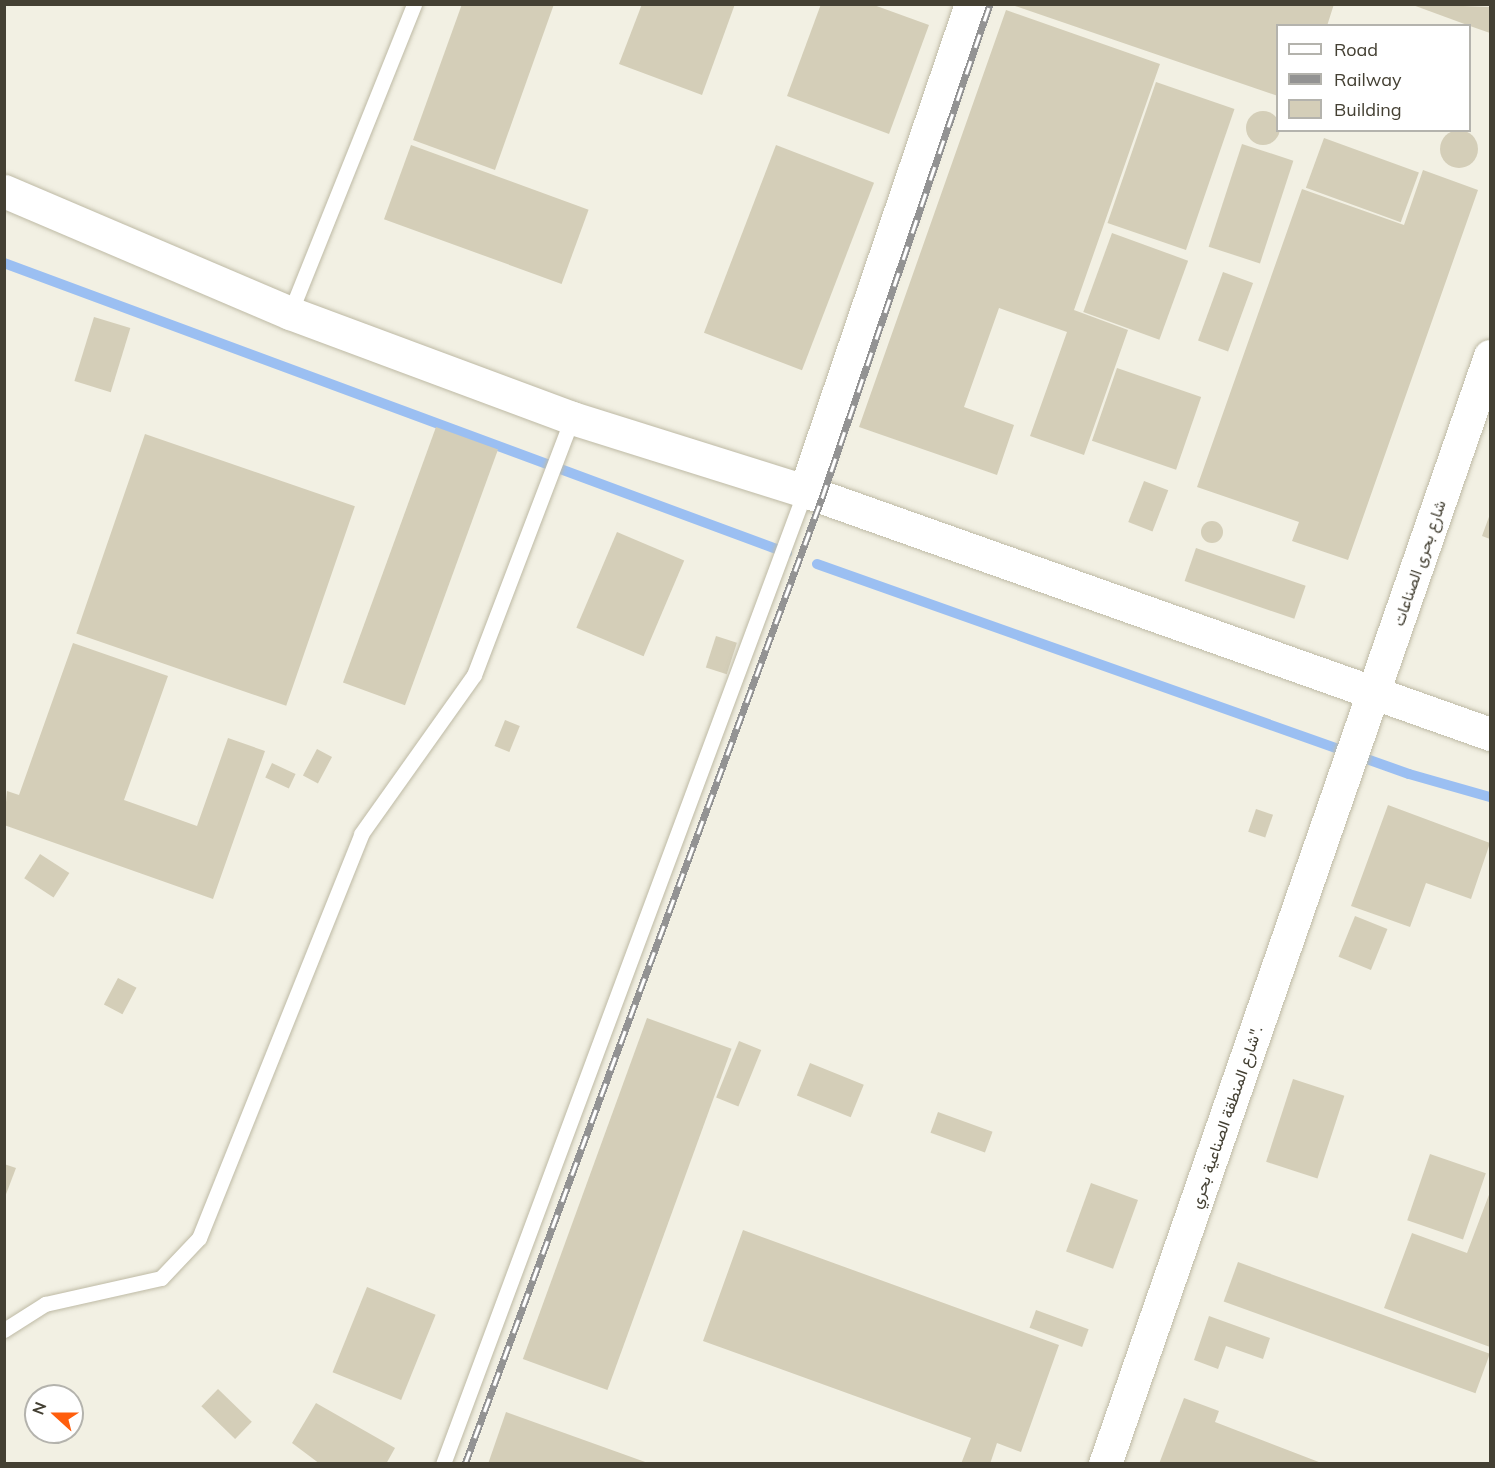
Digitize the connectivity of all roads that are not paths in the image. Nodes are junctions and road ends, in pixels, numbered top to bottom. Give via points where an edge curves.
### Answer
1 (414, 4) edge
2 (971, 4) edge
3 (4, 191) edge
4 (290, 313) junction
5 (1491, 356) edge
6 (572, 418) junction
7 (805, 491) junction
8 (1375, 693) junction
9 (1491, 734) edge
10 (1348, 770) joint
11 (4, 1330) edge
12 (443, 1464) edge
13 (1105, 1464) edge

1 - 4 lane
2 - 7 street
3 - 4 street
4 - 6 street
5 - 8 street, شارع بحرى الصناعات
6 - 7 street
6 - 11 lane via 474,675 361,834 199,1238 161,1278 45,1304
7 - 8 street
7 - 12 lane
8 - 9 street
8 - 10 street, شارع بحرى الصناعات
10 - 13 street, شارع المنطقة الصناعية بحري".

